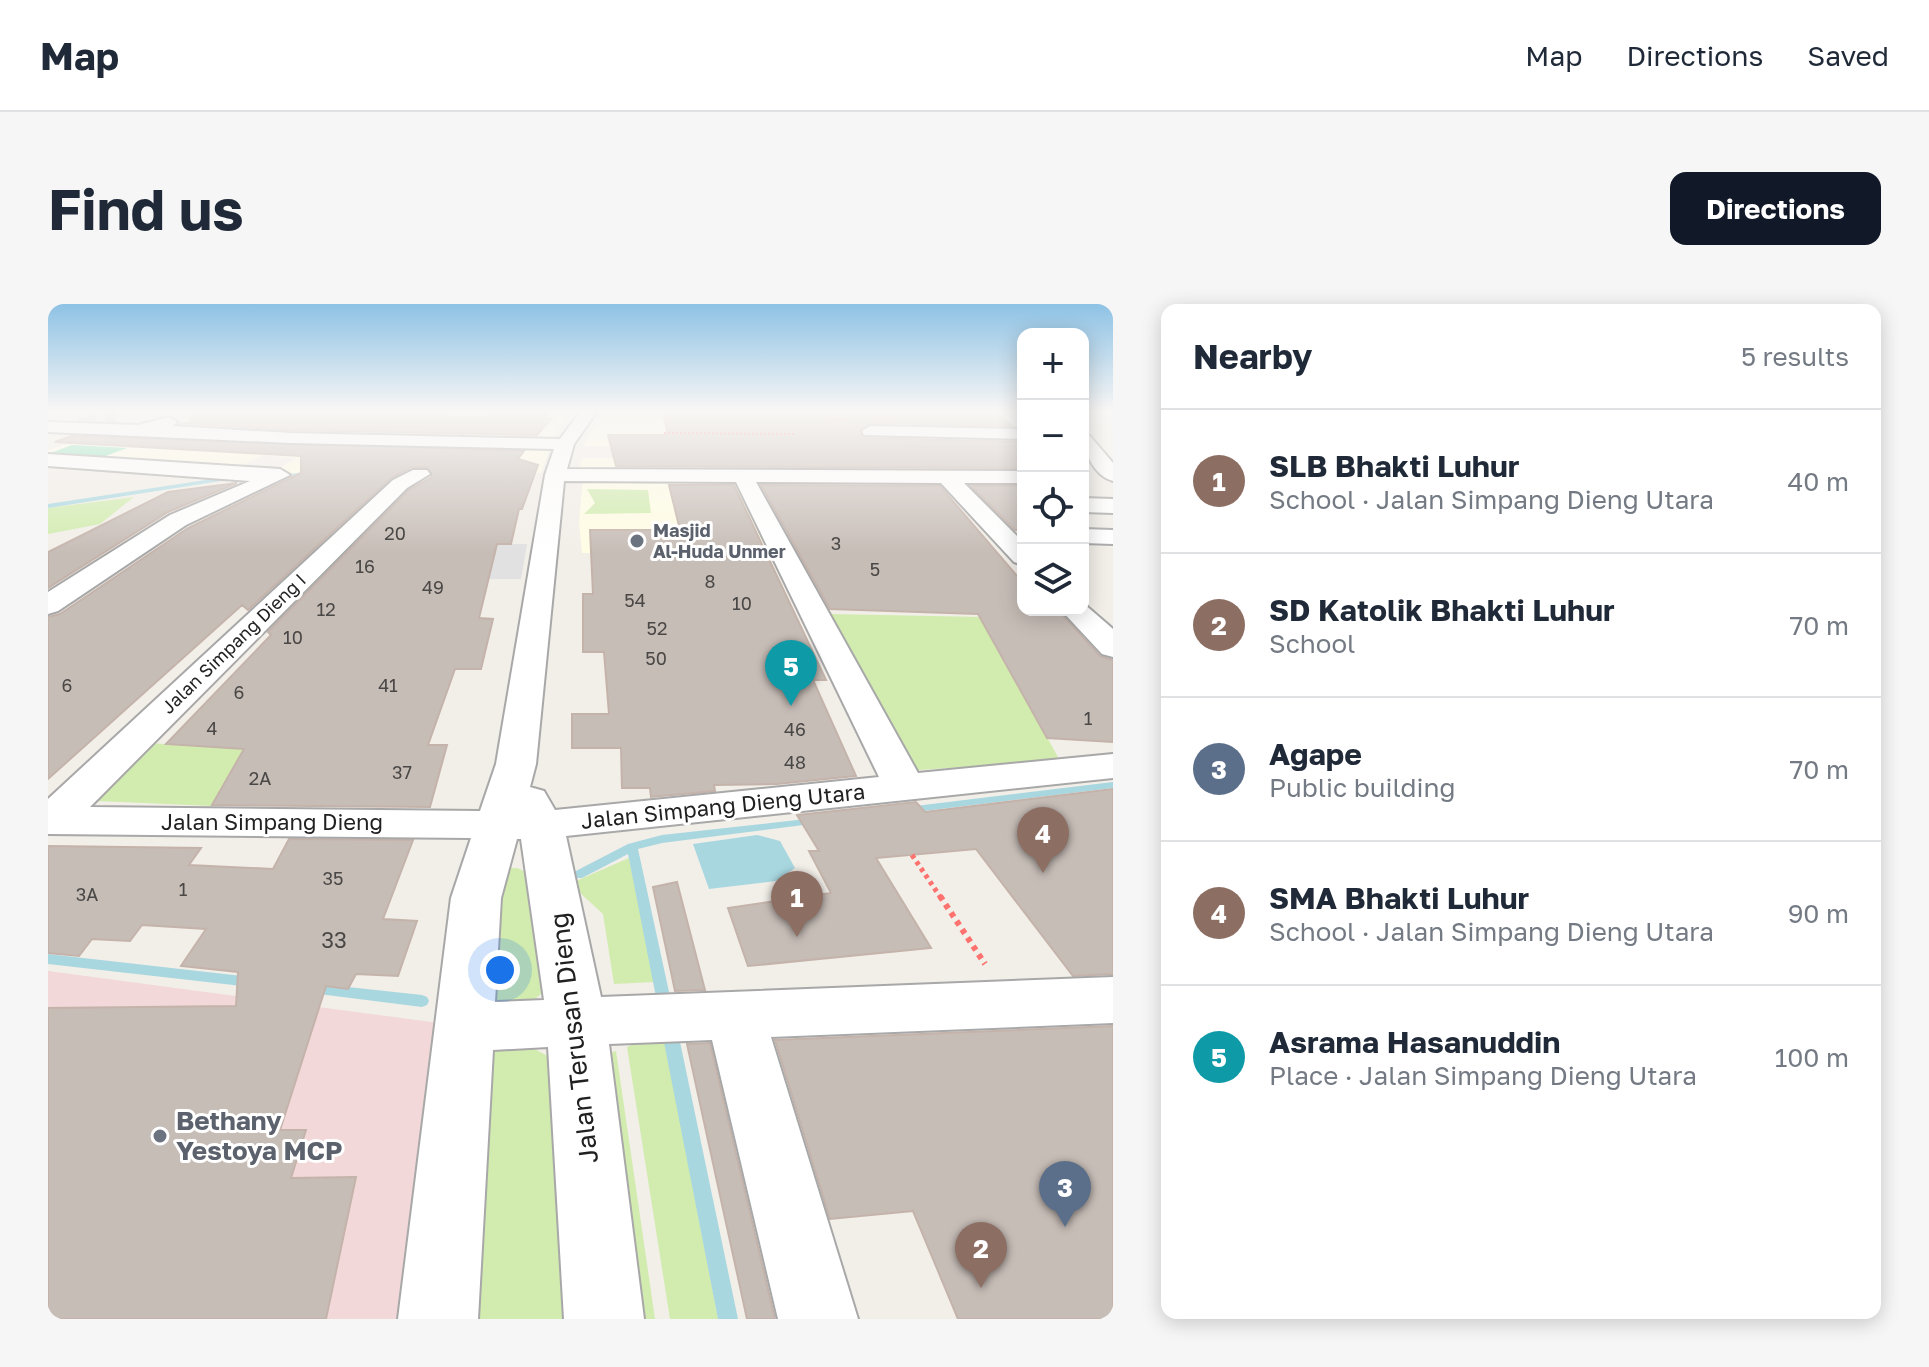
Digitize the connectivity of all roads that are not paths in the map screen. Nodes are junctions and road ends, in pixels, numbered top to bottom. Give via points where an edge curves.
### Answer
1 (560, 458) edge
2 (1098, 458) edge
3 (48, 460) edge
4 (115, 466) junction
5 (420, 474) dead end
6 (742, 474) junction
7 (555, 475) junction
8 (945, 475) junction
9 (1017, 477) edge
10 (1113, 477) edge
11 (1089, 479) edge
12 (61, 484) dead end
13 (969, 501) junction
14 (996, 502) dead end
15 (1089, 505) edge
16 (1113, 506) edge
17 (1011, 533) edge
18 (1089, 536) edge
19 (1113, 537) edge
20 (48, 605) edge
21 (1089, 606) edge
22 (1113, 647) edge
23 (1113, 766) edge
24 (905, 788) junction
25 (50, 820) edge
26 (518, 825) junction
27 (1112, 1001) edge
28 (762, 1014) junction
29 (576, 1022) junction
30 (462, 1027) junction
31 (438, 1319) edge
32 (604, 1319) edge
33 (818, 1319) edge

1 - 7 street, Jalan Terusan Dieng
2 - 10 street
3 - 4 street
4 - 12 street
4 - 20 street via 280,475 178,520
5 - 25 street, Jalan Simpang Dieng I via 400,484
6 - 7 street
6 - 8 street
6 - 24 street, Jalan Simpang Dieng Utara
7 - 26 street, Jalan Terusan Dieng via 516,764
8 - 9 street
8 - 13 street
10 - 11 street
13 - 14 street
13 - 17 street
15 - 16 street
18 - 19 street
21 - 22 street
23 - 24 street, Jalan Simpang Dieng Utara
24 - 26 street, Jalan Simpang Dieng Utara
25 - 26 street, Jalan Simpang Dieng
26 - 29 street, Jalan Terusan Dieng
26 - 30 street via 476,898
27 - 28 street
28 - 29 street
28 - 33 street via 741,1023 738,1032
29 - 30 street
29 - 32 street, Jalan Terusan Dieng
30 - 31 street

